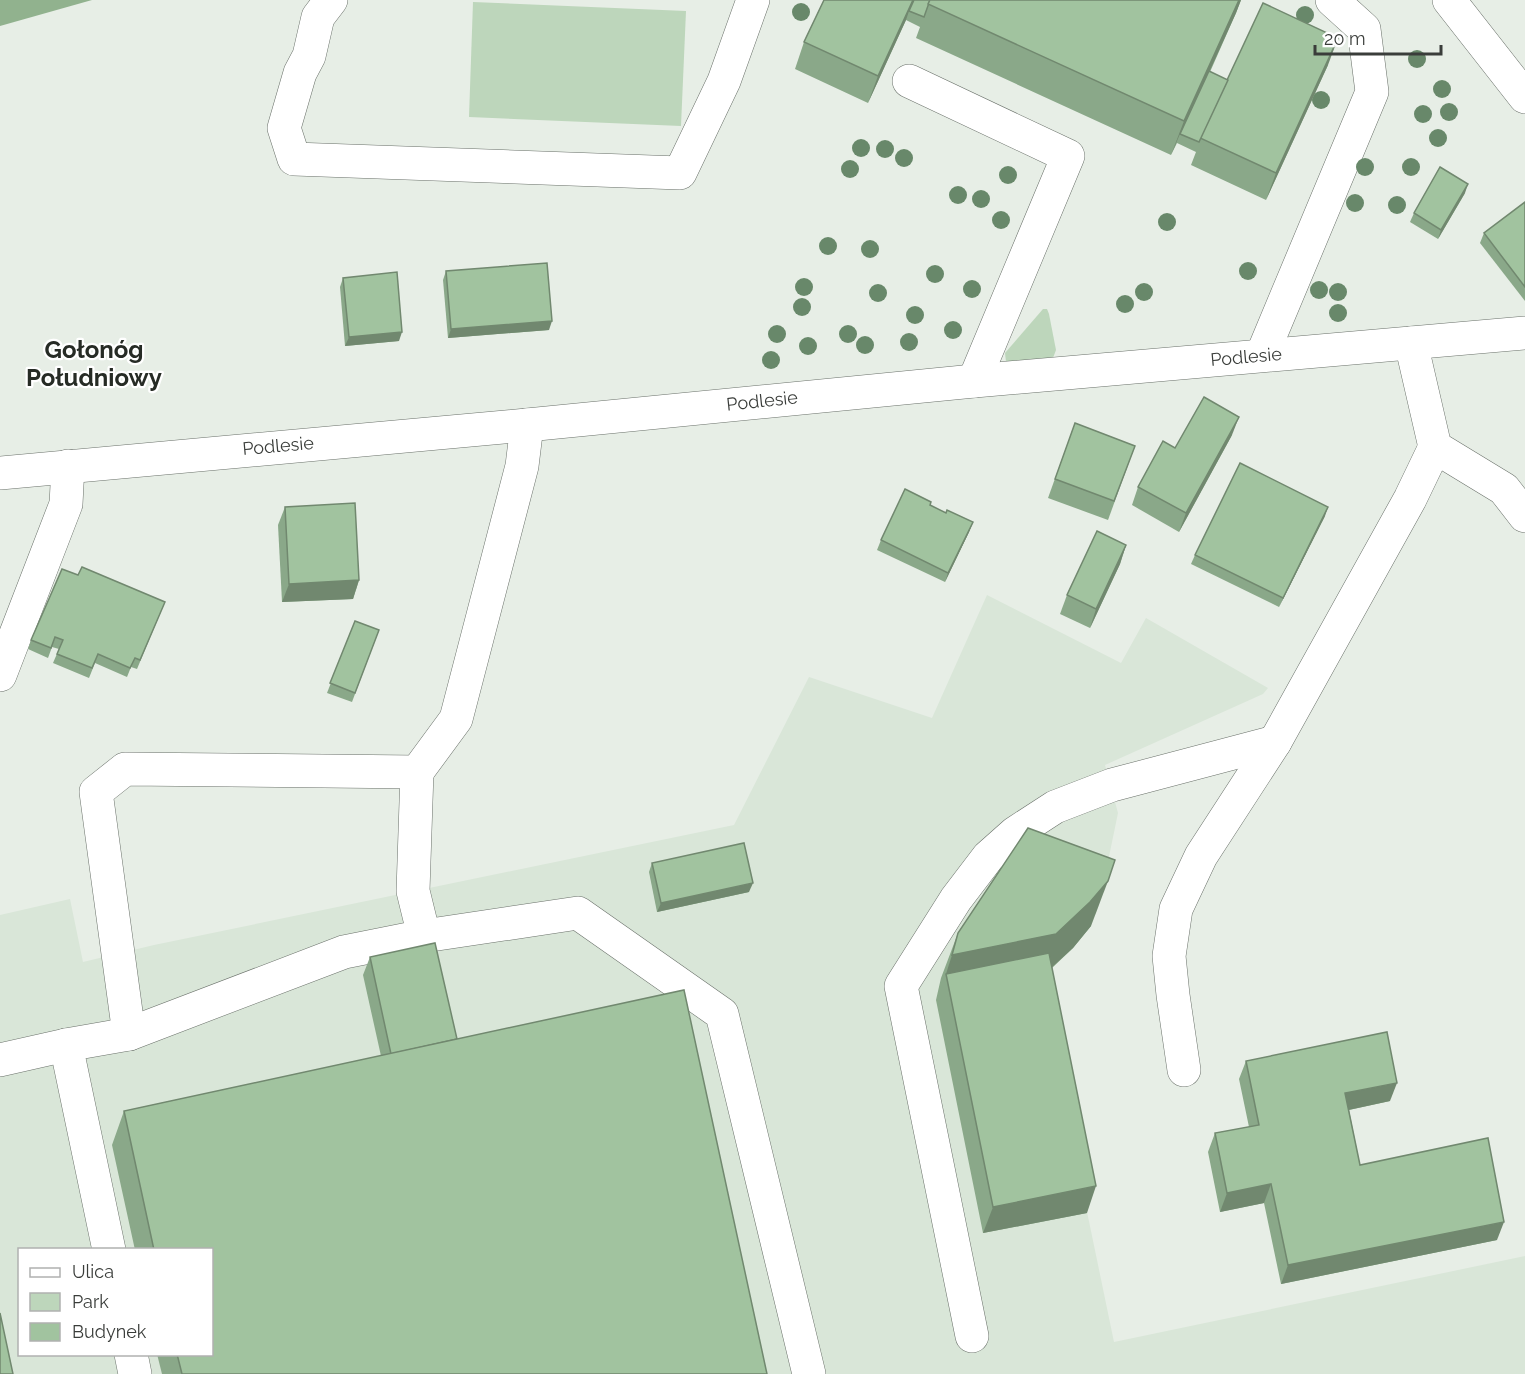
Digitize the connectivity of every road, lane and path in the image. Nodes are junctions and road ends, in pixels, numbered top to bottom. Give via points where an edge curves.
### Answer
1 (331, 0) edge
2 (753, 0) edge
3 (1332, 0) edge
4 (1449, 0) edge
5 (909, 81) dead end
6 (1525, 97) edge
7 (1525, 333) edge
8 (1411, 343) junction
9 (1262, 355) junction
10 (974, 381) junction
11 (527, 425) junction
12 (1435, 447) junction
13 (68, 466) junction
14 (0, 473) edge
15 (1525, 516) edge
16 (0, 675) edge
17 (1275, 741) junction
18 (417, 772) junction
19 (424, 936) junction
20 (129, 1034) junction
21 (66, 1045) junction
22 (0, 1060) edge
23 (1185, 1070) dead end
24 (109, 1248) edge
25 (972, 1336) dead end
26 (131, 1356) edge
27 (135, 1374) edge
28 (809, 1374) edge

1 - 2 street via 318,17 284,128 294,159 680,173 724,81
3 - 9 street via 1364,29 1372,92
4 - 6 street
5 - 10 street via 1068,156
7 - 8 street, Podlesie
8 - 9 street, Podlesie
8 - 12 street
9 - 10 street, Podlesie
10 - 11 street, Podlesie
11 - 13 street, Podlesie
11 - 18 street via 522,466 456,719
12 - 15 street via 1504,489
12 - 17 street
13 - 14 street, Podlesie
13 - 16 street via 66,504
17 - 23 street via 1201,856 1176,909 1169,956
17 - 25 street via 1112,786 1055,807 1015,833 988,857 956,899 901,986
18 - 19 street via 413,891
18 - 20 street via 124,769 96,792
19 - 20 street via 344,952
19 - 28 street via 578,913 722,1014
20 - 21 street
21 - 22 street
21 - 24 street
26 - 27 street

